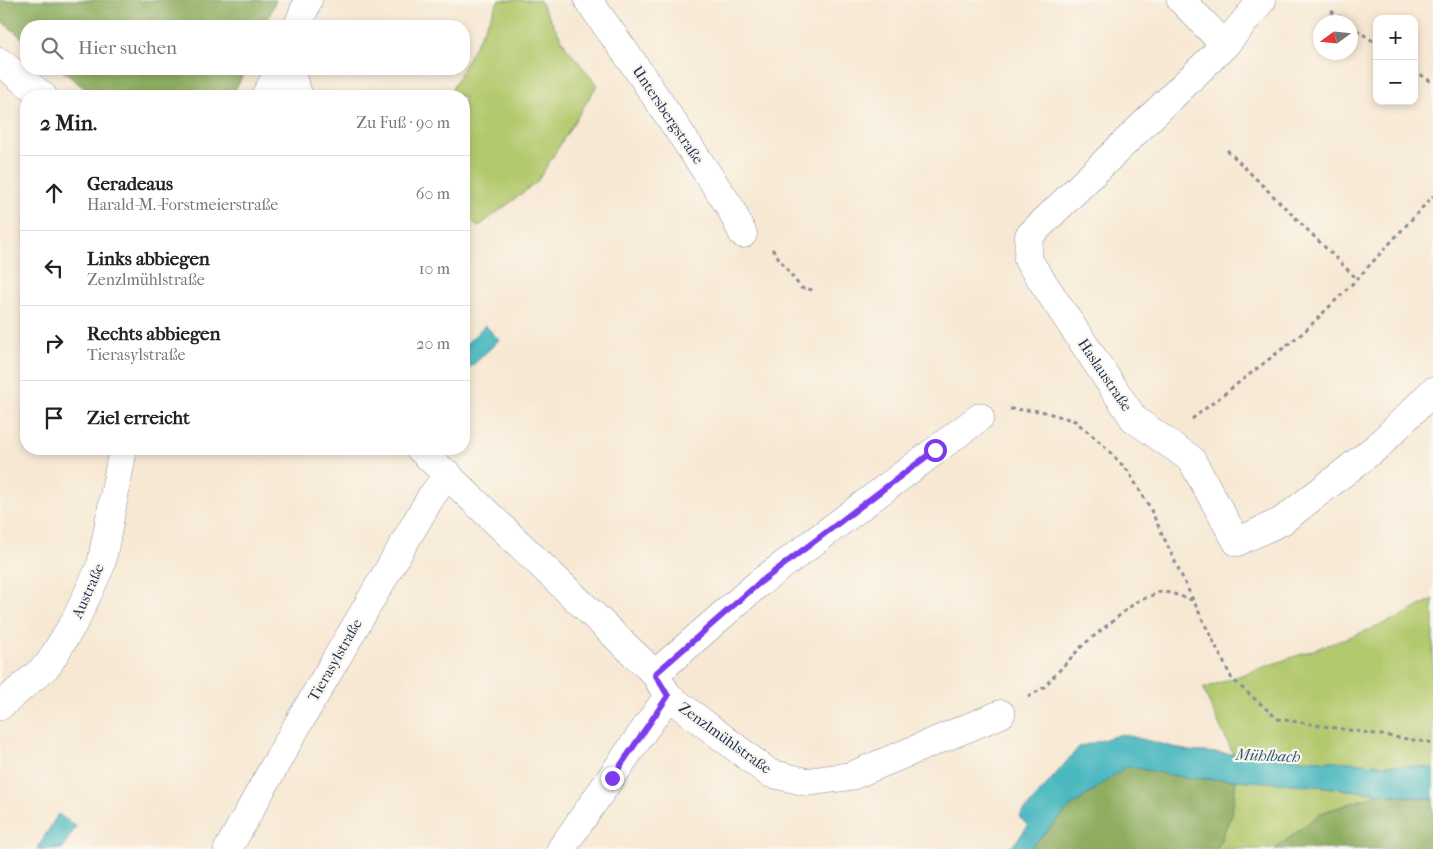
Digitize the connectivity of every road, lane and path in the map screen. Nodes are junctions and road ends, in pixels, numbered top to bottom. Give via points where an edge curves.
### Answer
1 (308, 0) edge
2 (588, 0) edge
3 (1182, 0) edge
4 (1262, 0) edge
5 (1331, 11) dead end
6 (1336, 15) edge
7 (300, 20) edge
8 (1358, 31) edge
9 (1373, 41) edge
10 (1225, 45) junction
11 (0, 62) edge
12 (1418, 73) edge
13 (277, 75) edge
14 (291, 75) edge
15 (1433, 83) edge
16 (35, 90) edge
17 (269, 90) edge
18 (297, 90) edge
19 (1226, 150) dead end
20 (1433, 196) edge
21 (743, 234) joint
22 (1357, 279) junction
23 (814, 290) dead end
24 (1433, 391) edge
25 (980, 417) joint
26 (1163, 440) junction
27 (122, 455) edge
28 (427, 455) edge
29 (448, 474) junction
30 (1192, 600) junction
31 (662, 686) junction
32 (0, 706) edge
33 (1001, 714) joint
34 (1433, 743) edge
35 (228, 849) edge
36 (561, 849) edge

1 - 7 street
2 - 21 street, Untersbergstraße via 730,207
3 - 10 street
4 - 10 street, Haslaustraße
5 - 6 path
8 - 9 path
10 - 26 street, Haslaustraße via 1029,236 1028,260 1134,419
11 - 16 street
12 - 15 path
13 - 17 street
14 - 18 street
19 - 22 path
20 - 22 path
21 - 23 path via 770,246 801,288
22 - 26 path via 1304,332
24 - 26 street, Haslaustraße via 1378,446 1282,521 1238,542 1191,459
25 - 30 path via 1011,409 1041,411 1075,421 1101,442 1128,471 1149,506
25 - 31 street via 758,584
27 - 32 street, Austraße via 101,565 76,620 48,665
28 - 29 street, Zenzlmühlstraße
29 - 31 street, Zenzlmühlstraße
29 - 35 street, Tierasylstraße via 412,529
30 - 33 path via 1160,592 1136,602 1082,645 1042,688
30 - 34 path via 1232,679 1278,719
31 - 33 street, Zenzlmühlstraße via 769,773 807,782 851,776
31 - 36 street

